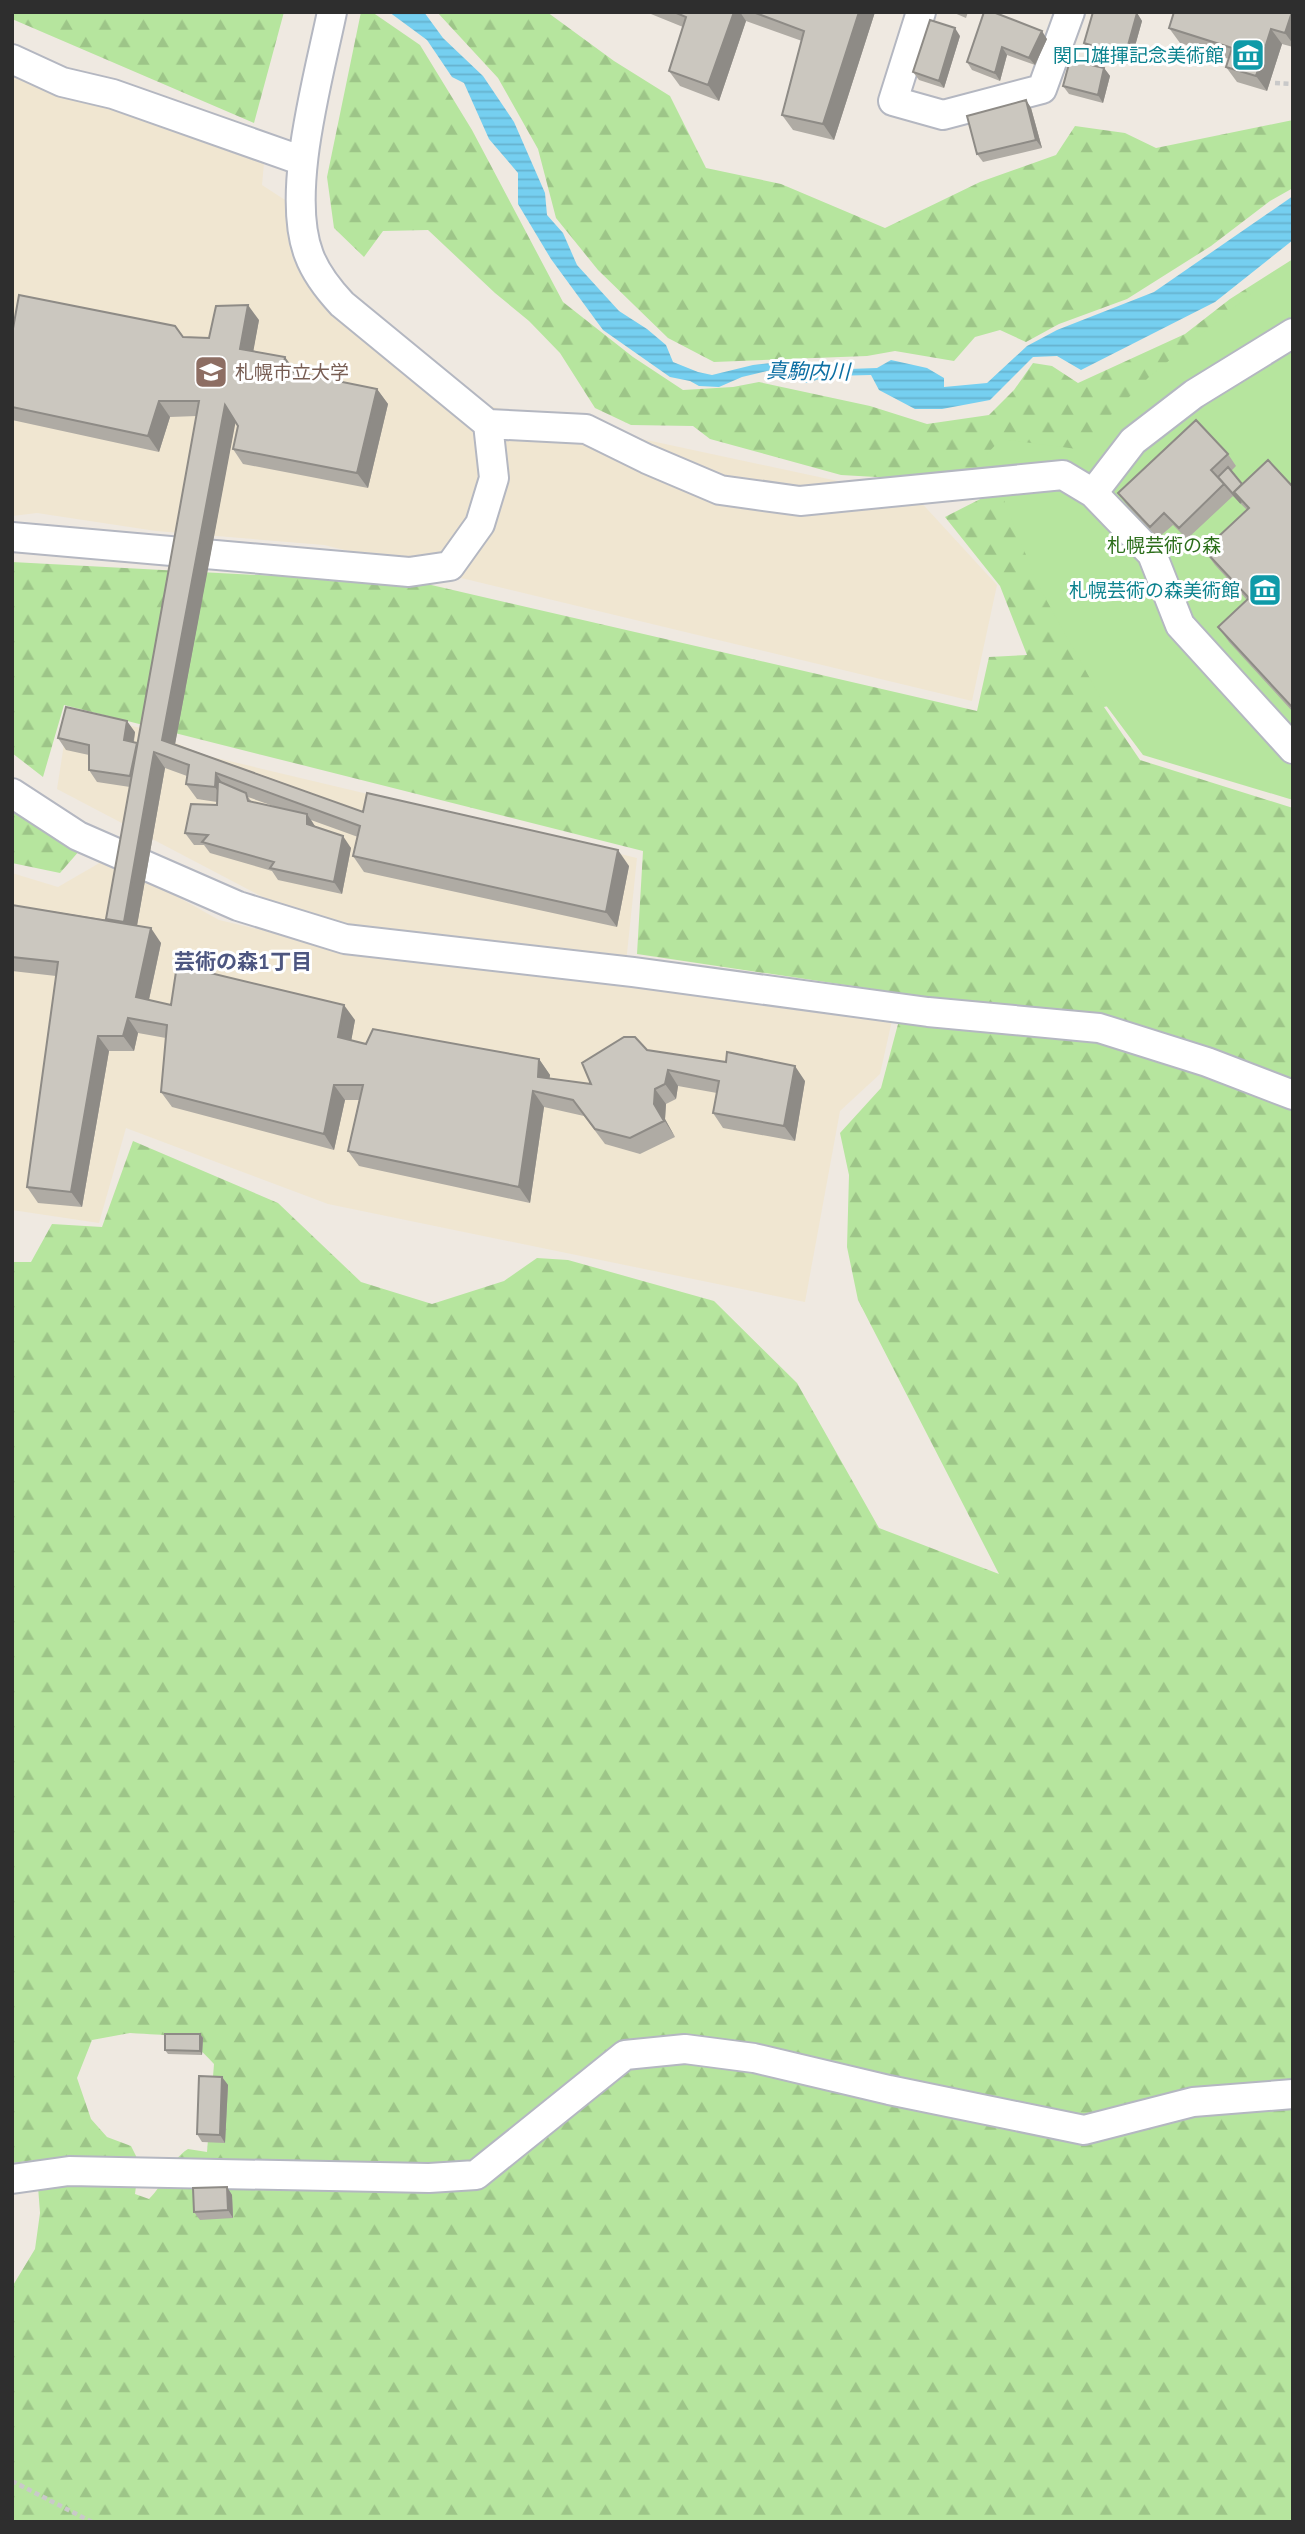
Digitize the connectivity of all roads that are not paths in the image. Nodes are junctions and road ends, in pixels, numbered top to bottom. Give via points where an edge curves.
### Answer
1 (332, 12) edge
2 (921, 12) edge
3 (1070, 12) edge
4 (12, 59) edge
5 (303, 161) junction
6 (1293, 333) edge
7 (488, 424) junction
8 (1093, 493) junction
9 (12, 537) edge
10 (1293, 749) edge
11 (12, 793) edge
12 (1293, 1094) edge
13 (1293, 2094) edge
14 (12, 2179) edge

1 - 5 street
2 - 3 street via 893,101 943,115 1042,89
4 - 5 street via 62,82 113,94
5 - 7 street via 301,222 308,255 323,282 342,304
6 - 8 street via 1194,394 1133,441
7 - 8 street via 586,429 720,490 800,501 1063,475
7 - 9 street via 494,478 480,524 450,566 408,572
8 - 10 street via 1152,554 1180,625
11 - 12 street via 78,836 238,906 345,939 928,1012 1100,1028
13 - 14 street via 1194,2102 1084,2130 754,2058 685,2049 625,2055 476,2175 69,2171

